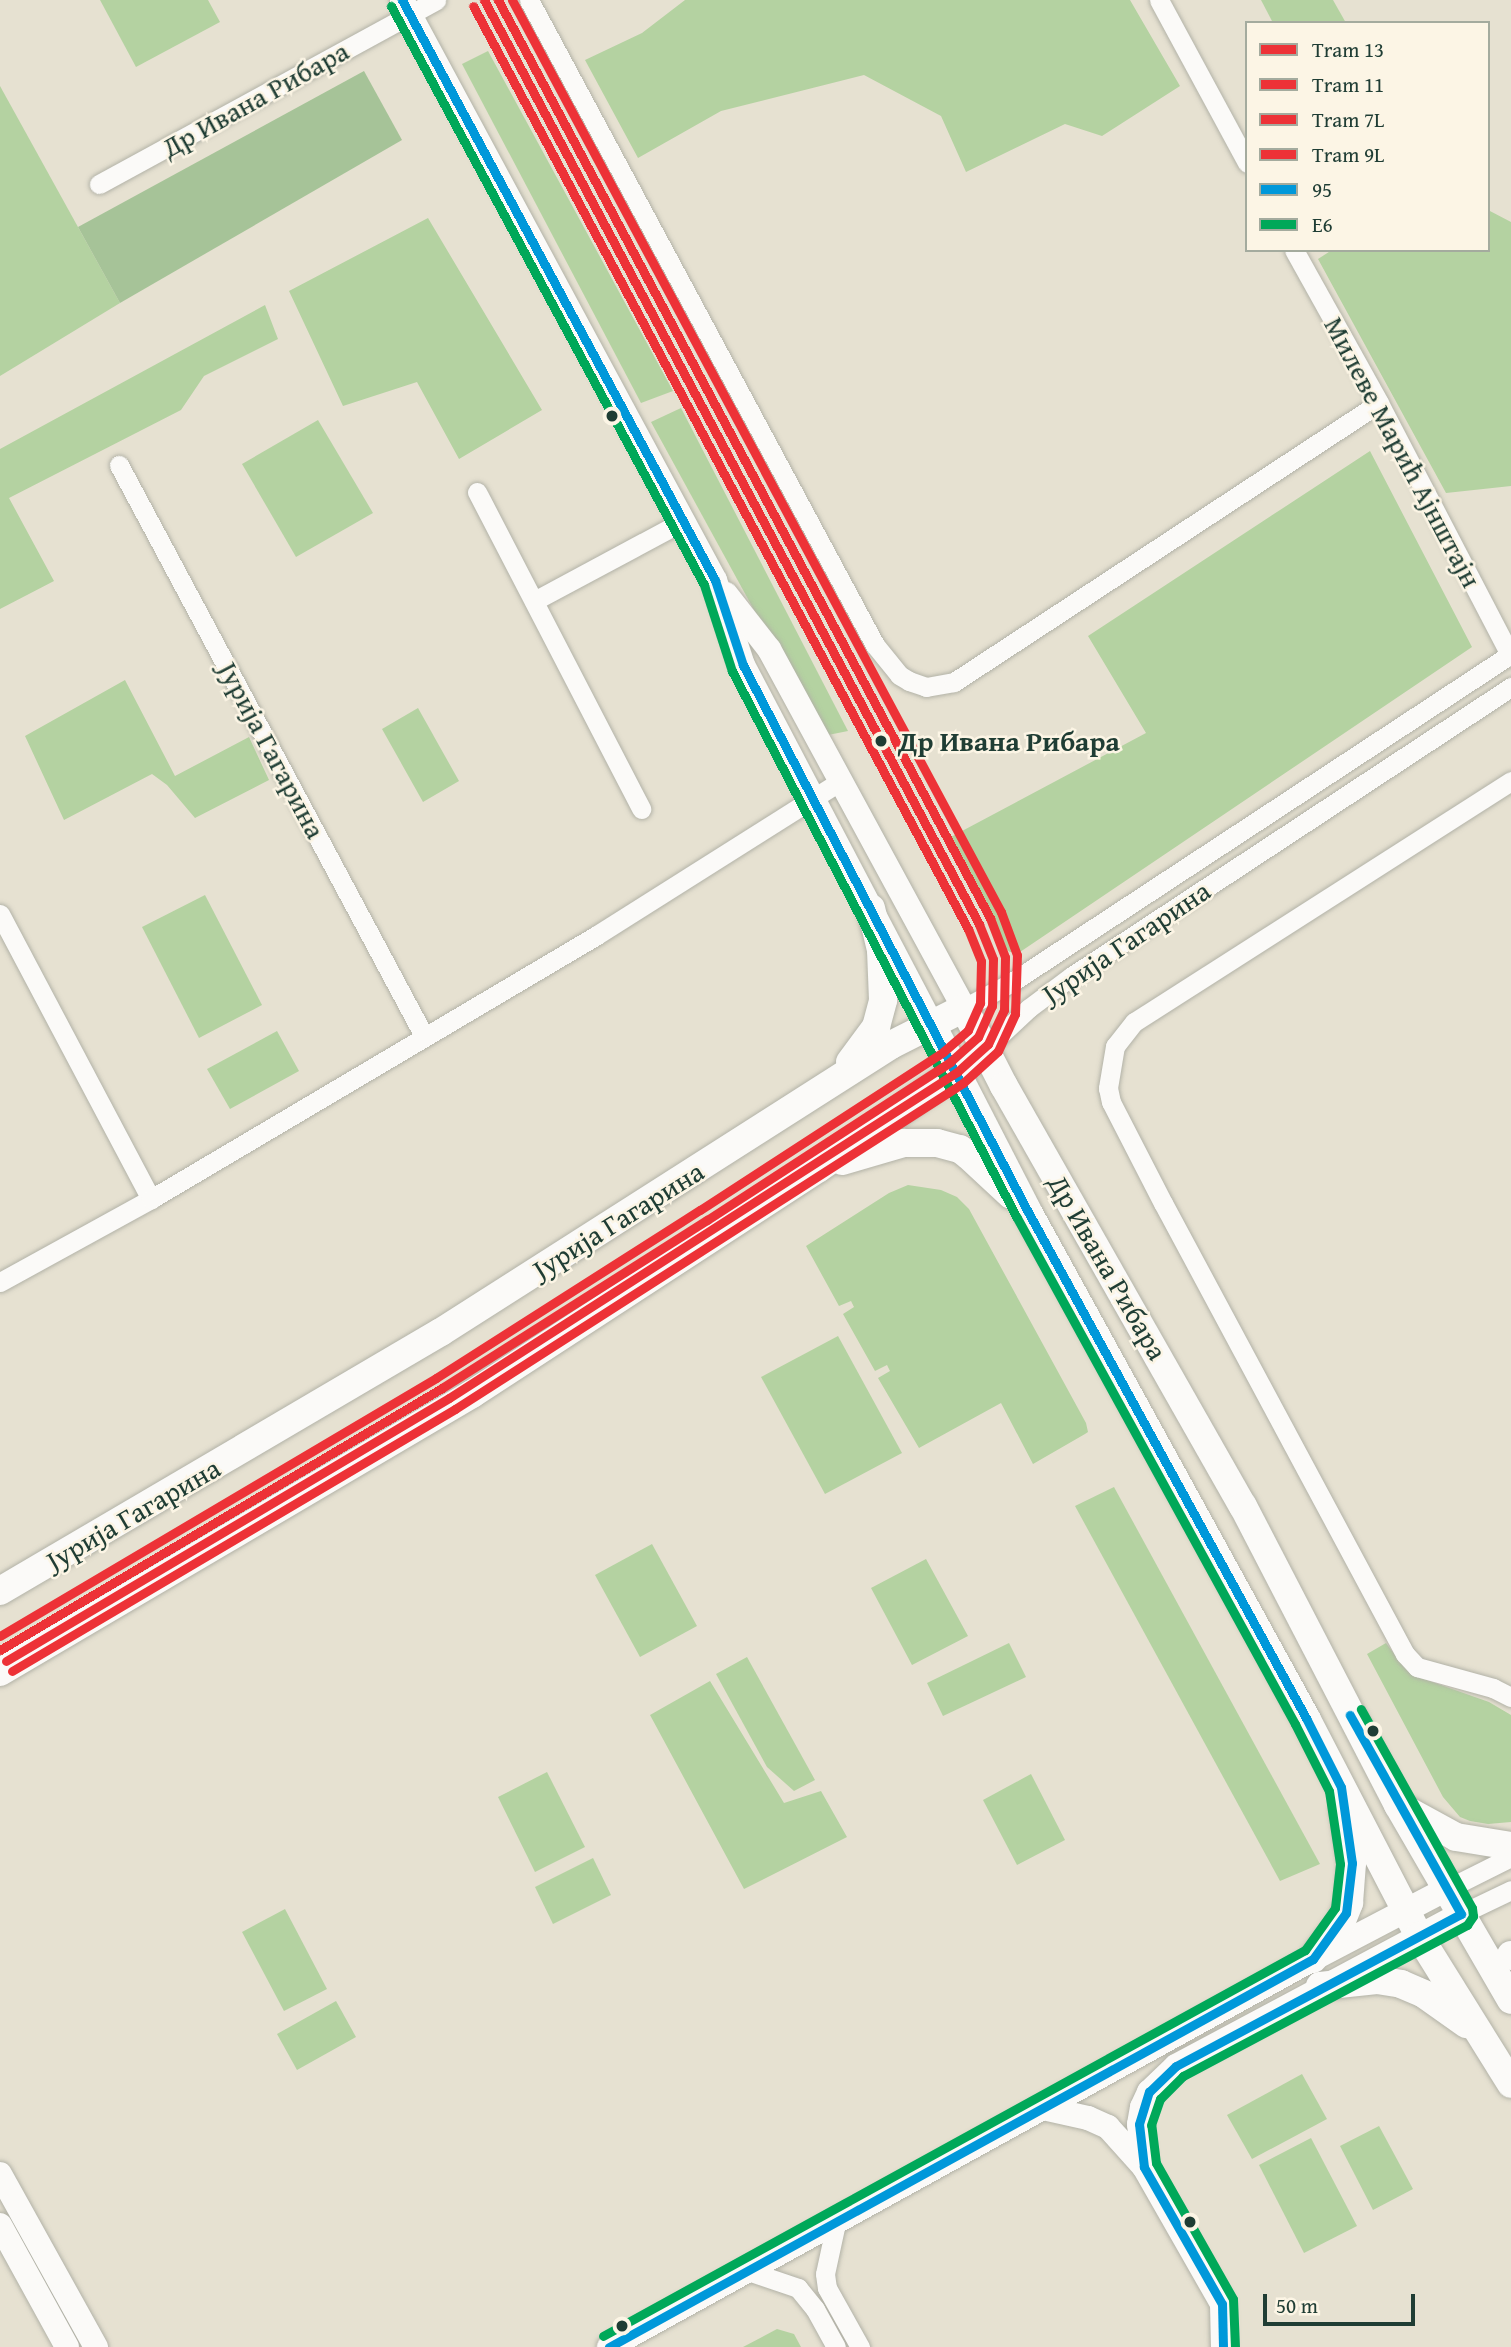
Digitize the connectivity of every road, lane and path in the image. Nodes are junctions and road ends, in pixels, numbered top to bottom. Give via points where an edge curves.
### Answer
1 (436, 0) edge
2 (528, 0) edge
3 (1159, 0) edge
4 (406, 7) edge
5 (1245, 159) edge
6 (99, 184) dead end
7 (1295, 252) edge
8 (1379, 403) junction
9 (119, 465) dead end
10 (477, 492) dead end
11 (683, 521) junction
12 (715, 580) junction
13 (534, 601) junction
14 (1510, 655) edge
15 (1511, 687) edge
16 (841, 781) junction
17 (1511, 781) edge
18 (813, 797) junction
19 (641, 809) dead end
20 (871, 908) junction
21 (0, 914) edge
22 (964, 1008) junction
23 (931, 1023) junction
24 (424, 1036) junction
25 (985, 1049) junction
26 (956, 1073) junction
27 (834, 1082) junction
28 (819, 1168) junction
29 (151, 1199) junction
30 (1027, 1210) junction
31 (0, 1282) edge
32 (0, 1591) edge
33 (0, 1672) edge
34 (1511, 1698) edge
35 (1340, 1787) junction
36 (1398, 1805) junction
37 (1511, 1846) edge
38 (1511, 1857) edge
39 (1447, 1889) junction
40 (1511, 1890) edge
41 (1405, 1911) junction
42 (1461, 1914) junction
43 (1419, 1936) junction
44 (1313, 1959) junction
45 (1320, 1986) junction
46 (1511, 2000) edge
47 (1491, 2051) junction
48 (1511, 2084) edge
49 (1043, 2108) junction
50 (1144, 2167) junction
51 (0, 2175) edge
52 (836, 2223) junction
53 (0, 2225) edge
54 (748, 2270) junction
55 (67, 2347) edge
56 (96, 2347) edge
57 (609, 2347) edge
58 (836, 2347) edge
59 (860, 2347) edge
60 (1223, 2347) edge

1 - 4 street, Др Ивана Рибара
2 - 8 street via 875,645 909,681 926,687 954,682
3 - 5 street
4 - 6 street, Др Ивана Рибара
4 - 11 street, Др Ивана Рибара
7 - 8 street, Милеве Марић Ајнштајн
8 - 14 street, Милеве Марић Ајнштајн
9 - 24 street, Јурија Гагарина
10 - 13 street
11 - 12 street, Др Ивана Рибара
11 - 13 street
12 - 16 street, Др Ивана Рибара via 769,649
12 - 18 street, Др Ивана Рибара via 743,665
13 - 19 street
14 - 22 street, Јурија Гагарина via 1012,982
15 - 25 street, Јурија Гагарина via 1072,976
16 - 18 street
16 - 22 street, Др Ивана Рибара
17 - 34 street via 1134,1022 1110,1058 1108,1088 1163,1203 1405,1654 1417,1667 1493,1688
18 - 20 street, Др Ивана Рибара
18 - 24 street via 597,935
20 - 23 street, Др Ивана Рибара
20 - 27 main road via 883,965 879,1018
21 - 29 street
22 - 23 main road, Јурија Гагарина
22 - 25 main road, Др Ивана Рибара
23 - 26 main road, Др Ивана Рибара
23 - 27 main road, Јурија Гагарина
24 - 29 street
25 - 26 main road, Јурија Гагарина
25 - 36 main road, Др Ивана Рибара via 1236,1494
26 - 28 main road, Јурија Гагарина
26 - 30 main road, Др Ивана Рибара
27 - 32 main road, Јурија Гагарина via 441,1332
28 - 30 main road via 904,1143 937,1143 960,1149
28 - 33 main road, Јурија Гагарина via 472,1394
29 - 31 street
30 - 35 main road, Др Ивана Рибара
35 - 41 main road, Др Ивана Рибара
35 - 44 main road via 1352,1863 1349,1903 1341,1923
36 - 37 main road via 1456,1838
36 - 39 main road, Др Ивана Рибара
38 - 39 street
39 - 41 street
39 - 42 main road, Др Ивана Рибара
40 - 42 street
41 - 43 main road, Др Ивана Рибара
41 - 44 street
42 - 43 street
42 - 46 main road, Др Ивана Рибара
43 - 45 street
43 - 47 main road, Др Ивана Рибара
44 - 49 street
45 - 47 main road via 1377,1980 1401,1983 1463,2021
45 - 50 street via 1176,2066 1160,2080 1142,2107 1139,2124
47 - 48 main road, Др Ивана Рибара
49 - 50 street via 1108,2127
49 - 52 street
50 - 60 street via 1222,2304
51 - 56 street
52 - 54 street
52 - 59 street via 825,2274 827,2288
53 - 55 street
54 - 57 street
54 - 58 street via 798,2288

